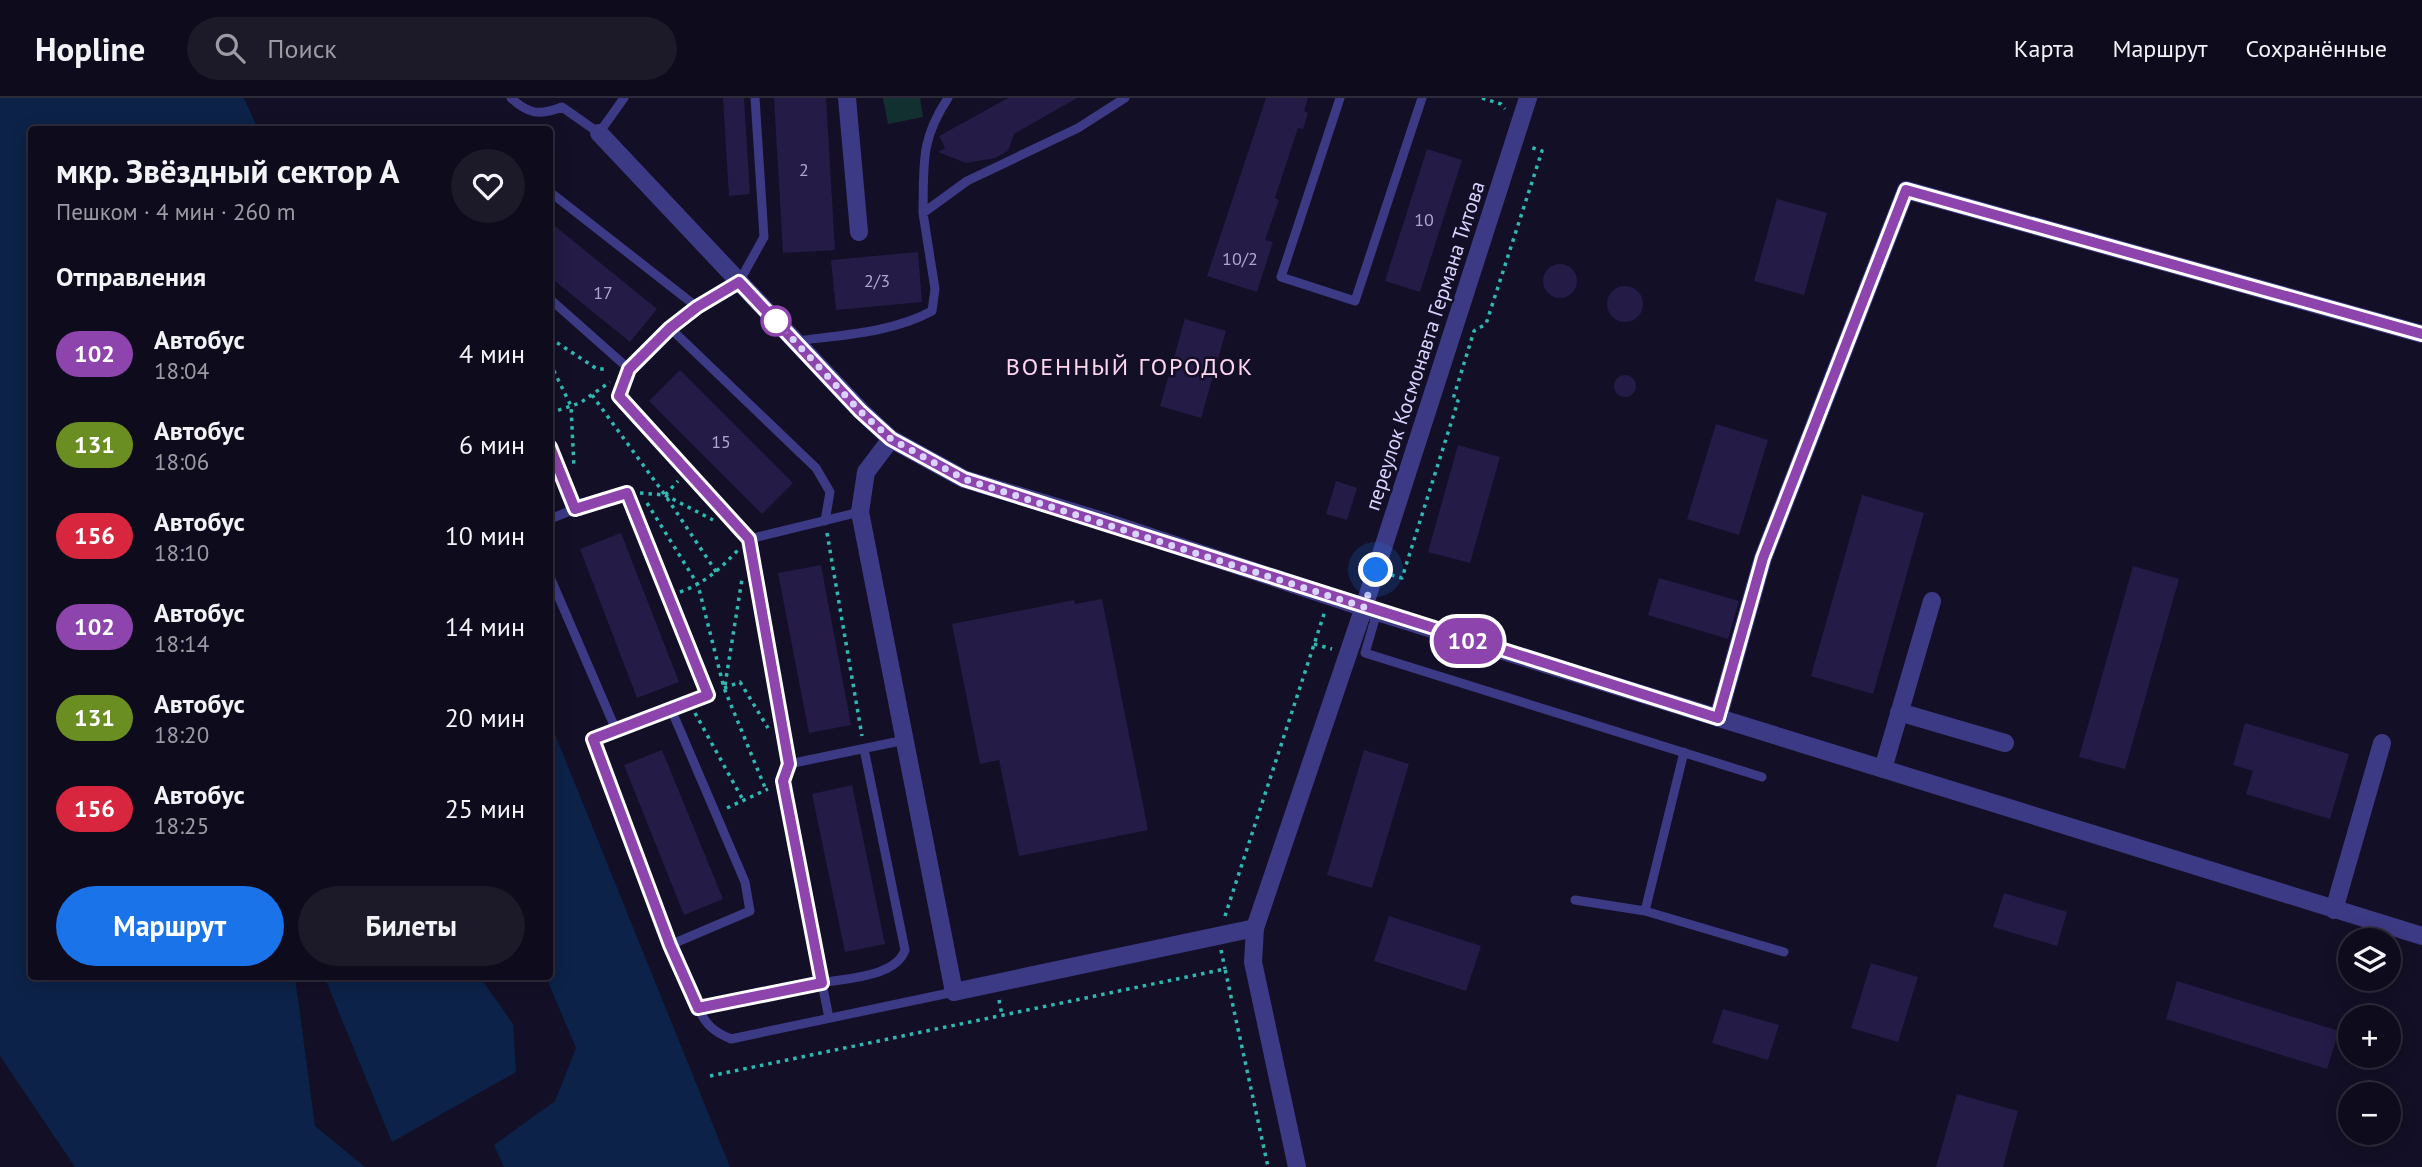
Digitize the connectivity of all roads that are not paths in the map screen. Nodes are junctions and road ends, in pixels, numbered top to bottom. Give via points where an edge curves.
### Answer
1 (510, 98) edge
2 (624, 98) edge
3 (755, 98) edge
4 (847, 98) edge
5 (948, 98) edge
6 (1125, 98) edge
7 (1340, 98) edge
8 (1422, 98) edge
9 (1528, 98) edge
10 (599, 133) junction
11 (553, 194) edge
12 (923, 213) junction
13 (859, 232) dead end
14 (739, 282) junction
15 (553, 302) edge
16 (697, 307) junction
17 (670, 328) junction
18 (2422, 334) edge
19 (795, 341) junction
20 (629, 369) junction
21 (891, 439) junction
22 (553, 454) edge
23 (575, 509) junction
24 (860, 512) junction
25 (553, 518) edge
26 (825, 521) junction
27 (749, 539) junction
28 (553, 584) edge
29 (1932, 601) dead end
30 (1371, 610) junction
31 (671, 709) junction
32 (1899, 712) junction
33 (1718, 718) junction
34 (616, 730) junction
35 (905, 740) junction
36 (2005, 743) dead end
37 (2382, 743) dead end
38 (864, 749) junction
39 (1684, 752) junction
40 (789, 764) junction
41 (1883, 769) junction
42 (1762, 777) dead end
43 (1575, 900) dead end
44 (2334, 910) junction
45 (1644, 911) junction
46 (1255, 928) junction
47 (2422, 936) edge
48 (670, 945) junction
49 (1784, 952) dead end
50 (822, 983) junction
51 (954, 992) junction
52 (698, 1008) junction
53 (829, 1018) junction
54 (1297, 1167) edge

1 - 10 lane via 533,113 562,107
2 - 10 lane
3 - 14 lane via 764,237
4 - 13 street
5 - 12 lane via 926,141
6 - 12 lane via 1078,128 967,181
7 - 8 lane via 1281,277 1354,301
9 - 30 street, переулок Космонавта Германа Титова
10 - 14 street
11 - 16 lane
12 - 19 lane via 935,289 932,312 880,330
14 - 16 lane
14 - 19 street
15 - 20 lane
16 - 17 lane
17 - 20 lane
17 - 26 lane via 816,468 830,492
18 - 33 street via 1906,190 1763,558
19 - 21 street
20 - 27 lane via 619,396
21 - 24 street via 866,472
21 - 30 street via 964,479
22 - 23 lane
23 - 25 lane
23 - 31 lane via 627,493 708,695
24 - 26 lane
24 - 35 street
26 - 27 lane
27 - 40 lane
28 - 34 lane
29 - 32 street
30 - 33 street
30 - 39 lane via 1365,653
30 - 46 street, переулок Космонавта Германа Титова
31 - 34 lane
31 - 48 lane via 745,882 750,911
32 - 36 street
32 - 41 street
33 - 41 street
34 - 48 lane via 593,739
35 - 38 lane
35 - 51 street
37 - 44 street
38 - 40 lane
38 - 50 lane via 905,950 902,958 886,969
39 - 42 lane
39 - 45 lane
40 - 50 lane via 783,781
41 - 44 street
43 - 45 lane
44 - 47 street
45 - 49 lane
46 - 51 street
46 - 54 street, переулок Космонавта Германа Титова via 1253,962
48 - 52 lane
50 - 52 lane
50 - 53 lane
51 - 53 lane
52 - 53 lane via 716,1033 731,1039

